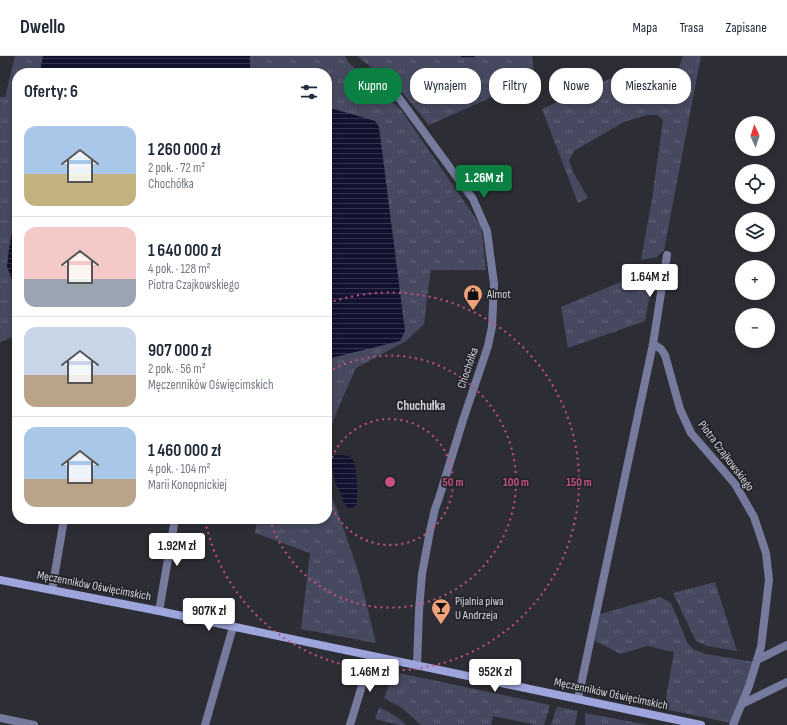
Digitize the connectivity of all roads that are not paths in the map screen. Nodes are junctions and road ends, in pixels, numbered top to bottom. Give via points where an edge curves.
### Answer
1 (402, 102) edge
2 (667, 255) dead end
3 (653, 344) junction
4 (63, 524) edge
5 (174, 524) edge
6 (0, 580) edge
7 (52, 590) junction
8 (159, 611) junction
9 (233, 627) junction
10 (787, 645) edge
11 (371, 656) junction
12 (757, 660) junction
13 (417, 666) junction
14 (787, 682) edge
15 (578, 700) junction
16 (742, 704) junction
17 (0, 718) edge
18 (34, 725) edge
19 (205, 725) edge
20 (350, 725) edge
21 (701, 725) edge
22 (733, 725) edge

1 - 13 street, Chochółka via 473,199 487,231 494,284 492,327 488,346 430,531 422,574
2 - 3 street
3 - 12 street, Piotra Czajkowskiego via 665,355 680,409 691,433 735,484 754,517 766,552 770,580
3 - 15 street
4 - 7 street
5 - 8 street
6 - 7 main road, Męczenników Oświęcimskich
7 - 8 main road, Męczenników Oświęcimskich
8 - 9 main road, Męczenników Oświęcimskich
9 - 11 main road, Męczenników Oświęcimskich
9 - 19 street
10 - 12 street
11 - 13 main road, Męczenników Oświęcimskich
11 - 20 street
12 - 16 street, Piotra Czajkowskiego
13 - 15 main road, Męczenników Oświęcimskich
14 - 16 street
15 - 21 main road, Męczenników Oświęcimskich
16 - 22 street, Piotra Czajkowskiego
17 - 18 street

